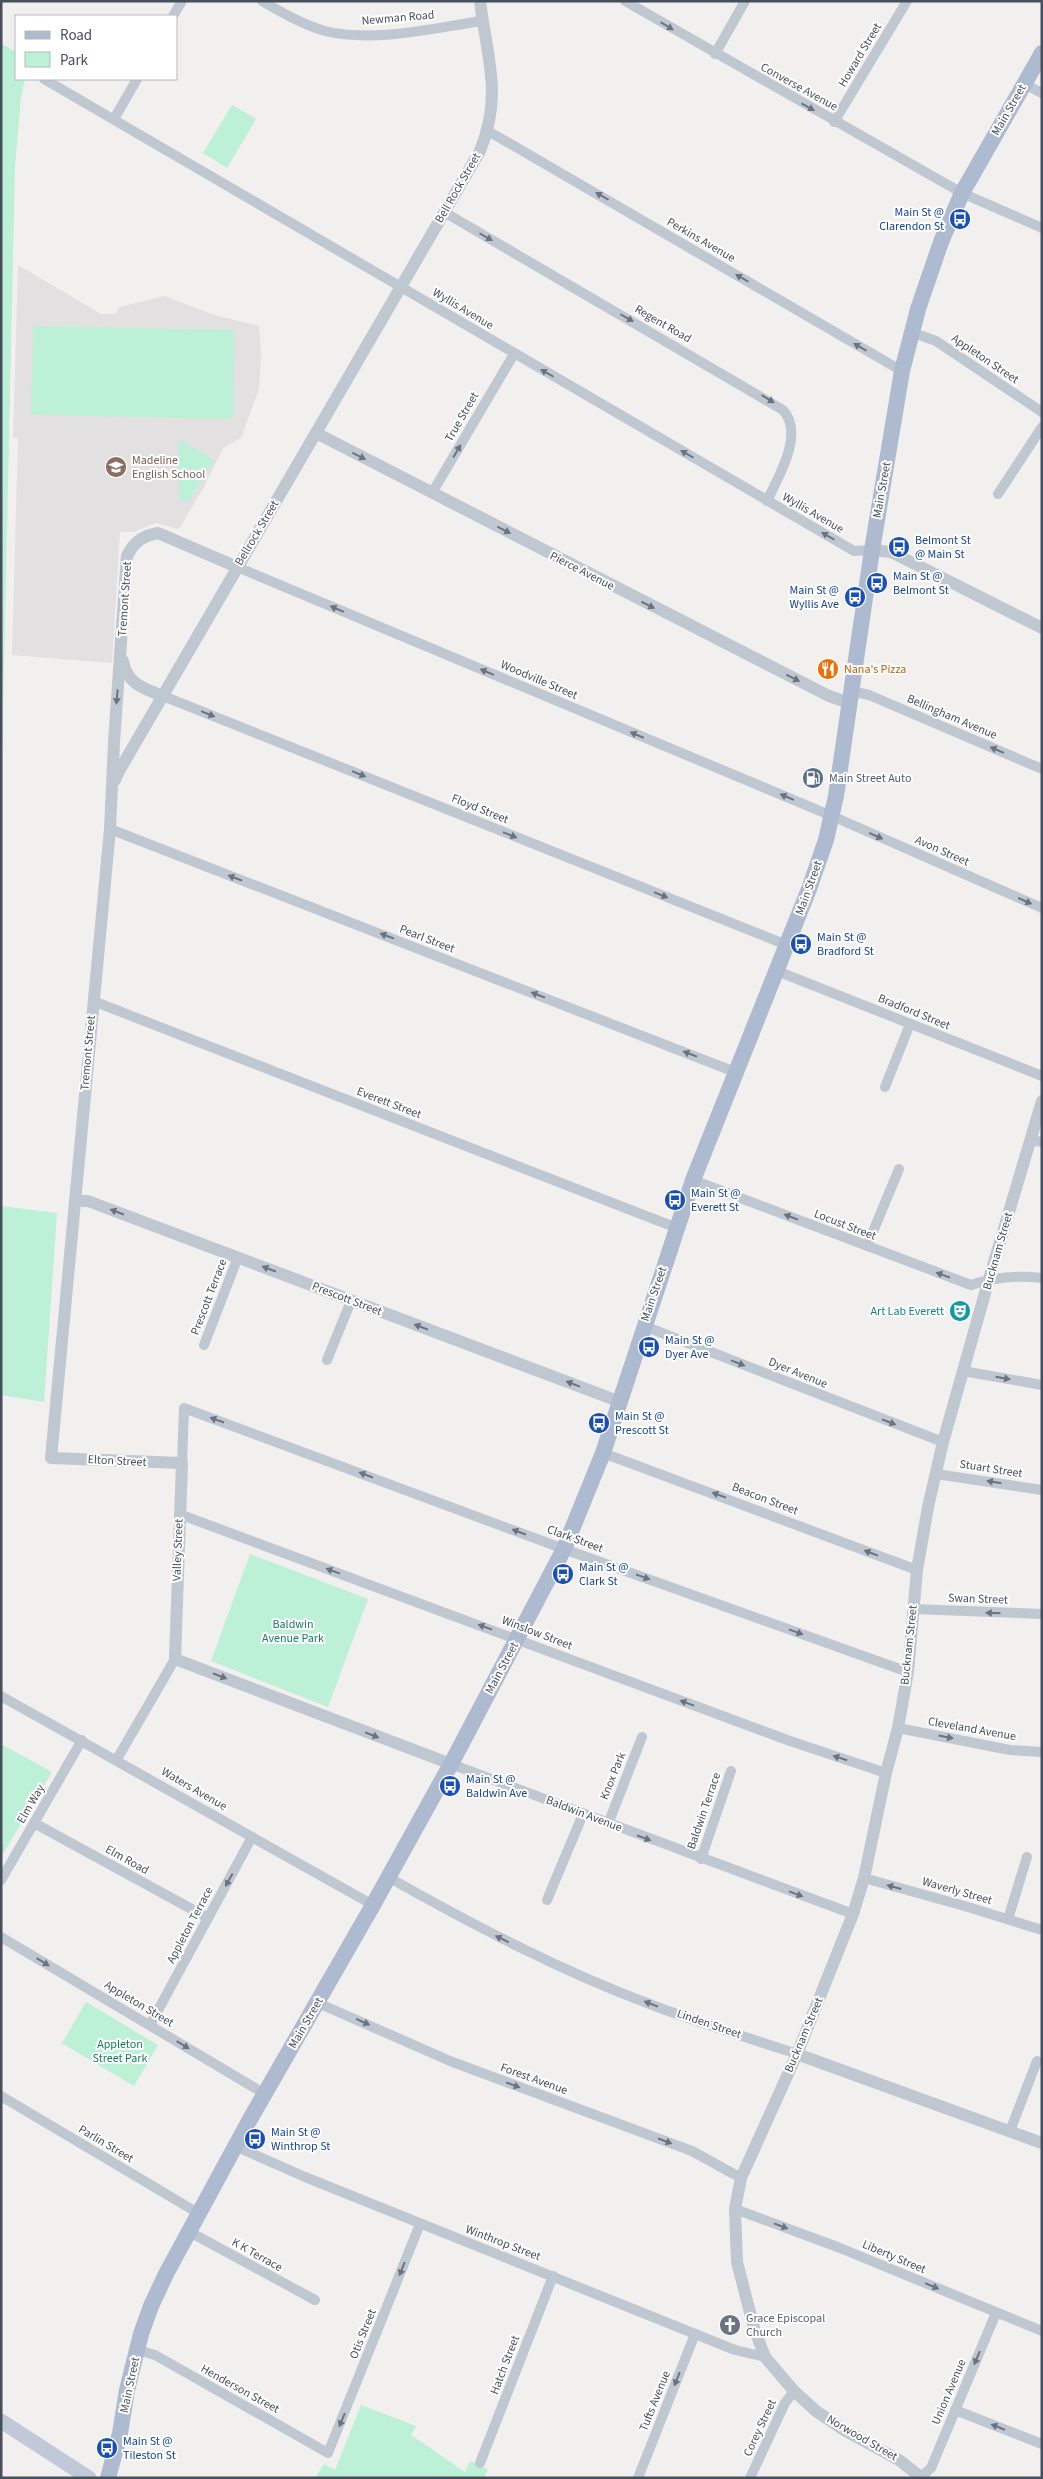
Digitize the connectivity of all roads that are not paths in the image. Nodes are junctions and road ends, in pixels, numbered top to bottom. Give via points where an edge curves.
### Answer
1 (182, 1) edge
2 (262, 1) edge
3 (480, 1) edge
4 (625, 1) edge
5 (745, 1) edge
6 (906, 1) edge
7 (175, 15) edge
8 (482, 21) junction
9 (1042, 53) edge
10 (714, 54) junction
11 (46, 80) edge
12 (136, 80) edge
13 (1024, 84) junction
14 (1042, 93) edge
15 (114, 119) junction
16 (834, 122) junction
17 (488, 131) junction
18 (962, 193) junction
19 (444, 212) junction
20 (1042, 228) edge
21 (403, 283) junction
22 (911, 332) junction
23 (514, 354) junction
24 (902, 371) junction
25 (1042, 412) edge
26 (1042, 427) edge
27 (316, 433) junction
28 (432, 493) junction
29 (998, 494) dead end
30 (767, 501) junction
31 (872, 550) junction
32 (237, 567) junction
33 (1042, 628) edge
34 (121, 649) junction
35 (163, 696) junction
36 (850, 697) junction
37 (1042, 769) edge
38 (112, 789) junction
39 (832, 816) junction
40 (110, 829) junction
41 (1042, 908) edge
42 (787, 946) junction
43 (777, 971) junction
44 (93, 1001) junction
45 (910, 1024) junction
46 (735, 1072) junction
47 (1042, 1076) edge
48 (885, 1087) dead end
49 (1042, 1101) edge
50 (1036, 1141) edge
51 (898, 1169) dead end
52 (693, 1180) junction
53 (75, 1201) junction
54 (677, 1228) junction
55 (867, 1246) junction
56 (238, 1257) junction
57 (989, 1278) junction
58 (1042, 1278) edge
59 (351, 1301) junction
60 (644, 1326) junction
61 (204, 1345) dead end
62 (326, 1360) dead end
63 (963, 1371) junction
64 (1042, 1385) edge
65 (618, 1401) junction
66 (263, 1436) joint
67 (943, 1442) junction
68 (602, 1453) junction
69 (52, 1458) joint
70 (182, 1464) junction
71 (936, 1474) junction
72 (1042, 1490) edge
73 (179, 1514) junction
74 (564, 1549) junction
75 (917, 1570) junction
76 (913, 1609) junction
77 (1042, 1614) edge
78 (518, 1639) junction
79 (175, 1659) junction
80 (908, 1672) junction
81 (1, 1696) edge
82 (898, 1728) junction
83 (642, 1737) dead end
84 (82, 1740) junction
85 (1042, 1752) edge
86 (117, 1759) junction
87 (451, 1764) junction
88 (731, 1771) dead end
89 (886, 1773) junction
90 (583, 1814) junction
91 (34, 1823) junction
92 (608, 1824) junction
93 (252, 1838) junction
94 (1027, 1858) dead end
95 (701, 1859) junction
96 (388, 1878) junction
97 (864, 1878) junction
98 (1, 1880) edge
99 (547, 1900) dead end
100 (374, 1905) junction
101 (853, 1914) junction
102 (208, 1918) junction
103 (1008, 1920) junction
104 (1042, 1930) edge
105 (1, 1937) edge
106 (318, 2003) junction
107 (150, 2025) junction
108 (797, 2054) junction
109 (1037, 2061) dead end
110 (265, 2094) junction
111 (1, 2096) edge
112 (1010, 2131) junction
113 (1042, 2142) edge
114 (235, 2146) junction
115 (741, 2178) junction
116 (735, 2209) junction
117 (198, 2213) junction
118 (420, 2224) junction
119 (188, 2231) junction
120 (553, 2276) junction
121 (315, 2300) dead end
122 (996, 2313) junction
123 (1042, 2331) edge
124 (696, 2334) junction
125 (138, 2350) junction
126 (764, 2357) junction
127 (794, 2391) junction
128 (955, 2410) junction
129 (1, 2421) edge
130 (1042, 2444) edge
131 (328, 2452) joint
132 (480, 2463) dead end
133 (922, 2477) edge
134 (89, 2478) edge
135 (108, 2478) edge
136 (638, 2478) edge
137 (750, 2478) edge

1 - 7 street
2 - 8 street, Newman Road via 307,25 343,33 390,33
3 - 8 street, Bell Rock Street
4 -> 10 street, Converse Avenue
5 - 10 street
6 - 16 street, Howard Street
8 - 17 street, Bell Rock Street via 493,92
9 - 13 main road, Main Street
10 -> 16 street, Converse Avenue
11 - 15 street, Wyllis Avenue
12 - 15 street
13 - 14 street
13 - 18 main road, Main Street
15 - 21 street, Wyllis Avenue
16 - 18 street, Converse Avenue
17 - 19 street, Bell Rock Street via 475,162
24 -> 17 street, Perkins Avenue
18 - 20 street, Converse Avenue
18 - 22 main road, Main Street via 938,251
19 - 21 street, Bell Rock Street
19 -> 30 street, Regent Road via 784,410 791,421 790,442
21 - 23 street, Wyllis Avenue
21 - 27 street, Bellrock Street
22 - 24 main road, Main Street
22 - 25 street, Appleton Street via 932,339
28 -> 23 street, True Street
30 -> 23 street, Wyllis Avenue
24 - 31 main road, Main Street
26 - 29 street
27 -> 28 street, Pierce Avenue
27 - 32 street, Bellrock Street
28 -> 36 street, Pierce Avenue via 824,694
31 -> 30 street, Wyllis Avenue via 854,551
31 - 33 street via 892,552
31 - 36 main road, Main Street
32 - 34 street, Tremont Street via 170,536 146,535 132,546 128,556
32 - 35 street, Bellrock Street
39 -> 32 street, Woodville Street
34 - 35 street, Tremont Street via 124,669 132,682
34 -> 38 street, Tremont Street
35 - 38 street, Bellrock Street via 118,771
35 -> 42 street, Floyd Street
37 -> 36 street, Bellingham Avenue via 869,695
36 - 39 main road, Main Street
38 - 40 street, Tremont Street
39 -> 41 street, Avon Street
39 - 42 main road, Main Street via 819,862
40 - 44 street, Tremont Street
46 -> 40 street, Pearl Street
42 - 43 main road, Main Street
43 - 45 street, Bradford Street
43 - 46 main road, Main Street
44 - 53 street, Tremont Street
44 - 54 street, Everett Street
45 - 47 street, Bradford Street
45 - 48 street
46 - 52 main road, Main Street
49 - 50 street, Bucknam Street
50 - 57 street, Bucknam Street
51 - 55 street
52 - 54 main road, Main Street
55 -> 52 street, Locust Street
56 -> 53 street, Prescott Street via 88,1200
53 - 69 street, Tremont Street
54 - 60 main road, Main Street
57 -> 55 street, Locust Street via 971,1285
59 -> 56 street, Prescott Street
56 - 61 street, Prescott Terrace
57 - 58 street, Locust Street
57 - 63 street, Bucknam Street
59 - 62 street
65 -> 59 street, Prescott Street
60 - 65 main road, Main Street
60 -> 67 street, Dyer Avenue
63 -> 64 street
63 - 67 street, Bucknam Street
65 - 68 main road, Main Street
66 -> 70 street, Valley Street via 184,1408
74 -> 66 street, Clark Street
67 - 71 street, Bucknam Street
68 - 74 main road, Main Street
75 -> 68 street, Beacon Street
69 - 70 street, Elton Street
70 - 73 street, Valley Street
72 -> 71 street, Stuart Street
71 - 75 street, Bucknam Street
78 -> 73 street, Winslow Street
73 - 79 street, Valley Street
74 - 78 main road, Main Street
74 -> 80 street, Clark Street
75 - 76 street, Bucknam Street
77 -> 76 street, Swan Street
76 - 80 street, Bucknam Street
78 - 87 main road, Main Street
89 -> 78 street, Winslow Street via 790,1741
79 - 86 street, Valley Street
79 -> 87 street, Baldwin Avenue
80 - 82 street, Bucknam Street
81 - 84 street, Waters Avenue
82 -> 85 street, Cleveland Avenue via 1010,1750
82 - 89 street, Bucknam Street
83 - 92 street, Knox Park
84 - 86 street, Waters Avenue
84 - 91 street, Elm Way
86 - 93 street, Waters Avenue
87 - 90 street, Baldwin Avenue
87 - 96 main road, Main Street
88 - 95 street, Baldwin Terrace
89 - 97 street, Bucknam Street
90 - 92 street, Baldwin Avenue
90 - 99 street
91 - 98 street, Elm Way
91 - 102 street, Elm Road
92 -> 95 street, Baldwin Avenue
93 - 100 street, Waters Avenue
93 -> 102 street, Appleton Terrace
94 - 103 street
95 -> 101 street, Baldwin Avenue
96 - 100 main road, Main Street
108 -> 96 street, Linden Street via 652,2005 576,1973 503,1940
97 - 101 street, Bucknam Street
103 -> 97 street, Waverly Street
100 - 106 main road, Main Street
101 - 108 street, Bucknam Street
102 - 107 street, Appleton Terrace
103 - 104 street, Waverly Street
105 -> 107 street, Appleton Street
106 - 110 main road, Main Street
106 -> 115 street, Forest Avenue via 450,2061 692,2151
107 -> 110 street, Appleton Street
108 - 112 street, Linden Street
108 - 115 street, Bucknam Street
109 - 112 street
110 - 114 main road, Main Street
111 - 117 street, Parlin Street
112 - 113 street, Linden Street
114 - 117 main road, Main Street
114 - 118 street, Winthrop Street
115 - 116 street, Norwood Street
116 -> 122 street, Liberty Street via 840,2248
116 - 126 street, Norwood Street via 738,2262
117 - 119 main road, Main Street
118 - 120 street, Winthrop Street
118 -> 131 street, Otis Street
119 - 121 street, K K Terrace
119 - 125 main road, Main Street via 150,2306
120 - 124 street, Winthrop Street
120 - 132 street, Hatch Street
122 - 123 street, Liberty Street
122 -> 128 street, Union Avenue
124 - 126 street, Winthrop Street via 739,2352
124 -> 136 street, Tufts Avenue
125 - 131 street, Henderson Street via 155,2355
125 - 135 main road, Main Street
126 - 127 street, Norwood Street
127 - 133 street, Norwood Street via 844,2430 900,2460
127 - 137 street, Corey Street
130 -> 128 street
128 - 133 street, Union Avenue via 931,2468
129 - 134 main road

